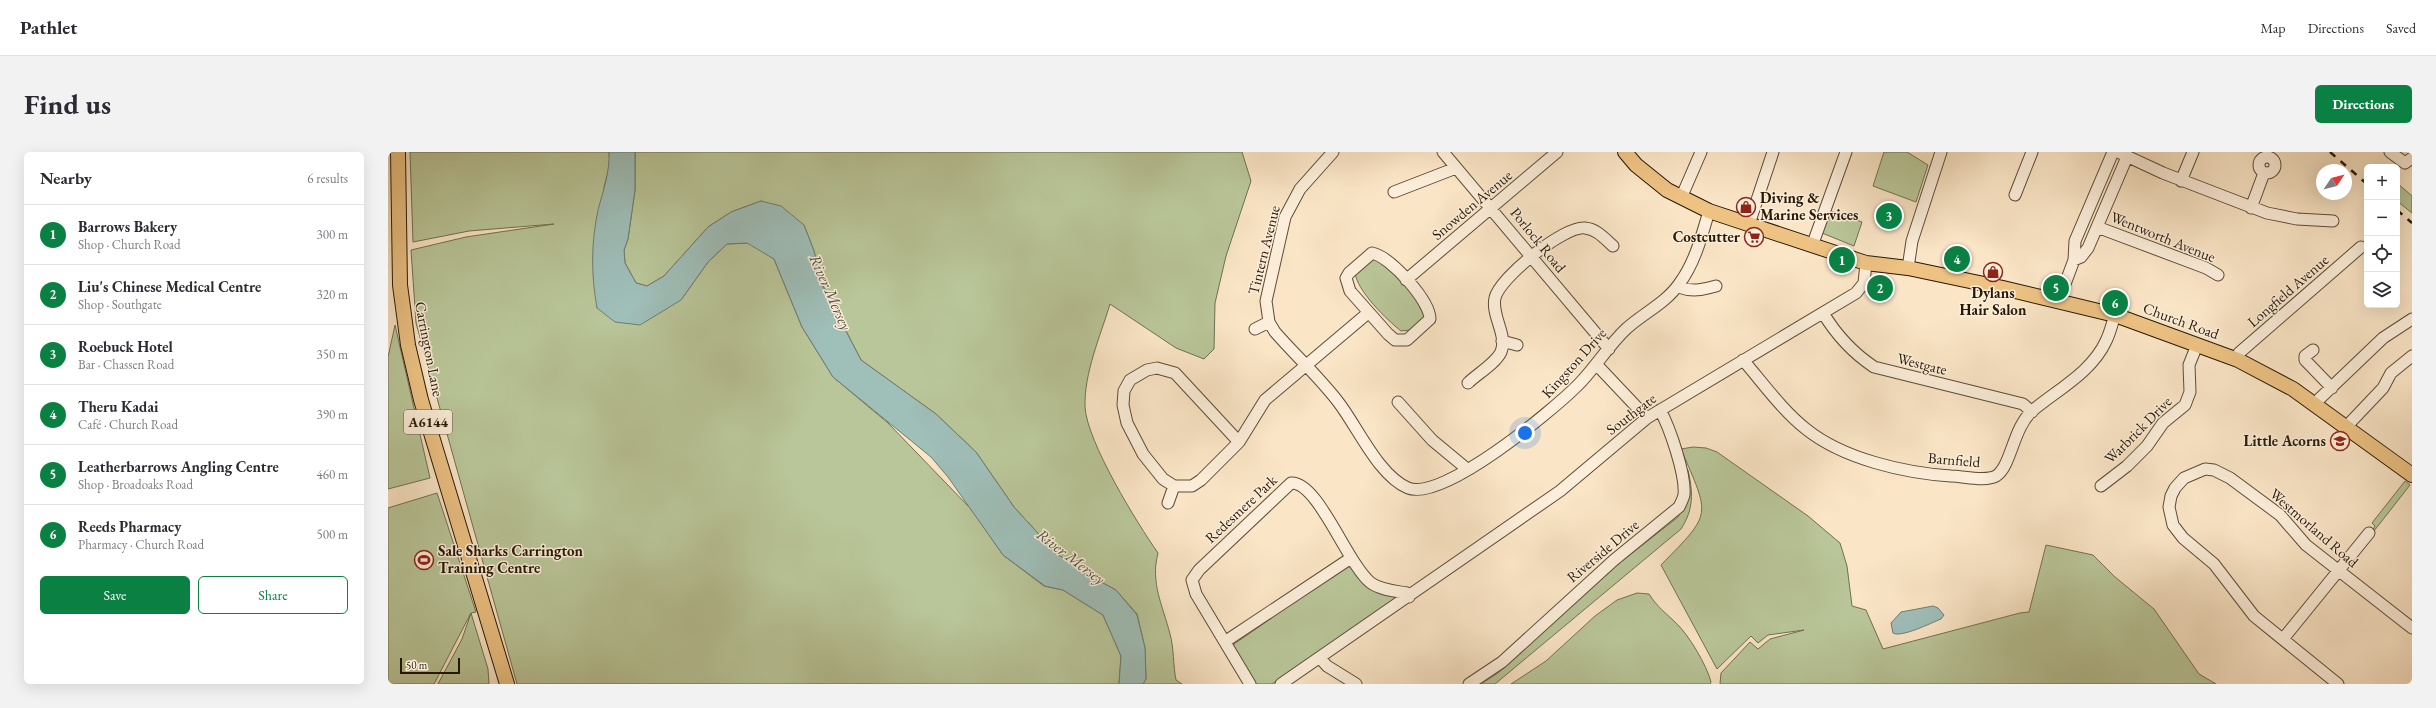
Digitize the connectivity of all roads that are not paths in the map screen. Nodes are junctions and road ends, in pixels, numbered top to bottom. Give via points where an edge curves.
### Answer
1 (398, 152) edge
2 (1333, 152) edge
3 (1443, 152) edge
4 (1557, 152) edge
5 (1626, 152) edge
6 (1701, 152) edge
7 (1773, 152) edge
8 (1846, 152) edge
9 (1941, 152) edge
10 (2032, 152) edge
11 (2113, 152) edge
12 (2193, 152) edge
13 (2390, 152) edge
14 (2122, 154) edge
15 (2409, 161) edge
16 (1456, 168) junction
17 (2264, 173) dead end
18 (2181, 181) junction
19 (1394, 192) dead end
20 (2015, 195) dead end
21 (1680, 198) junction
22 (1492, 208) junction
23 (2251, 208) junction
24 (1709, 211) junction
25 (2333, 221) dead end
26 (1749, 224) junction
27 (2098, 227) junction
28 (1612, 246) dead end
29 (1812, 246) junction
30 (2361, 247) dead end
31 (1532, 258) junction
32 (2074, 260) junction
33 (1866, 263) junction
34 (1908, 268) junction
35 (2218, 275) dead end
36 (1406, 280) junction
37 (1716, 286) dead end
38 (1678, 287) junction
39 (2059, 300) junction
40 (1368, 313) junction
41 (1823, 313) junction
42 (2116, 315) junction
43 (2412, 319) edge
44 (1269, 322) junction
45 (1255, 329) dead end
46 (1502, 341) junction
47 (1517, 345) dead end
48 (2197, 345) junction
49 (1609, 349) junction
50 (2313, 350) dead end
51 (2412, 356) edge
52 (1743, 360) junction
53 (2238, 360) junction
54 (1596, 364) junction
55 (1306, 367) junction
56 (1468, 383) dead end
57 (2332, 388) junction
58 (1398, 402) dead end
59 (2314, 404) junction
60 (1660, 410) junction
61 (2032, 412) junction
62 (1647, 418) junction
63 (2346, 427) junction
64 (1239, 442) junction
65 (1467, 469) junction
66 (2411, 471) edge
67 (1174, 486) junction
68 (2100, 486) dead end
69 (1168, 503) dead end
70 (2369, 533) dead end
71 (1351, 558) junction
72 (2339, 571) junction
73 (1409, 597) junction
74 (2412, 628) edge
75 (2283, 639) junction
76 (1226, 641) junction
77 (1320, 658) junction
78 (507, 684) edge
79 (1250, 684) edge
80 (1281, 684) edge
81 (1356, 684) edge
82 (1469, 684) edge
83 (2338, 684) edge

1 - 78 main road, Carrington Lane / A6144 via 400,285 408,345 421,400
2 - 44 street, Tintern Avenue via 1300,188 1285,217 1266,301
3 - 16 street, Porlock Road
4 - 22 street, Snowden Avenue
5 - 21 main road, Church Road via 1655,182
6 - 21 street
7 - 26 street
8 - 29 street
9 - 34 street via 1912,241
10 - 20 street
11 - 32 street via 2075,241
12 - 18 street
13 - 15 street
14 - 18 street
14 - 27 street
16 - 19 street
16 - 22 street, Porlock Road
17 - 23 street
18 - 23 street
21 - 24 main road, Church Road
22 - 31 street, Porlock Road
22 - 36 street, Snowden Avenue
23 - 25 street via 2283,217
24 - 26 main road, Church Road
24 - 38 street, Kingston Drive via 1695,253
26 - 29 main road, Church Road
27 - 32 street via 2088,248 2081,257
27 - 35 street, Wentworth Avenue via 2206,268
28 - 31 street via 1598,233 1586,228 1573,229 1562,234
29 - 33 main road, Church Road
30 - 53 street, Longfield Avenue via 2239,353
31 - 46 street via 1503,284 1495,298 1494,308
31 - 49 street, Porlock Road
32 - 39 street
33 - 34 main road, Church Road
33 - 41 street, Southgate via 1864,283 1860,289
34 - 39 main road, Church Road
36 - 40 street via 1389,262 1377,254 1367,255 1346,278 1350,291
36 - 40 street via 1430,312 1430,319 1407,340 1395,340
37 - 38 street via 1700,290
38 - 49 street, Kingston Drive via 1627,328
39 - 42 main road, Church Road
40 - 55 street
41 - 52 street, Southgate
41 - 61 street, Westgate via 1844,342 1874,367 2023,404
42 - 48 main road, Church Road
42 - 61 street, Barnfield via 2106,341 2088,366
43 - 57 street via 2383,338
44 - 45 street
44 - 55 street
46 - 47 street
46 - 56 street via 1500,354
48 - 53 main road, Church Road
48 - 68 street, Warbrick Drive via 2189,365 2190,392 2185,405 2163,423 2147,446 2127,466
49 - 54 street, Kingston Drive
50 - 57 street via 2305,356 2305,360
51 - 63 street via 2391,373 2383,388
52 - 60 street, Southgate
52 - 61 street, Barnfield via 1786,410 1827,444 1848,454 1922,472 1990,478 1996,476 2005,465 2021,423
53 - 59 main road, Church Road via 2294,390
54 - 62 street
54 - 65 street, Kingston Drive via 1548,414 1499,451
55 - 64 street via 1265,400
55 - 65 street, Kingston Drive via 1338,402 1376,458 1397,481 1408,488 1428,488
57 - 59 street
58 - 65 street via 1432,440
59 - 63 main road, Church Road
60 - 62 street, Southgate
60 - 82 street, Riverside Drive via 1672,438 1683,483 1684,496 1679,507 1614,560 1502,662
62 - 73 street, Southgate via 1560,491
63 - 66 main road, Church Road
64 - 67 street via 1201,480 1192,486
64 - 67 street via 1175,373 1157,368 1138,374 1130,380 1124,391 1123,405 1127,423 1153,468
67 - 69 street
70 - 72 street
71 - 73 street, Redesmere Park via 1372,583 1406,593
71 - 76 street
71 - 76 street, Redesmere Park via 1307,488 1296,482 1285,486 1194,574 1192,586
72 - 74 street, Westmorland Road
72 - 75 street
72 - 75 street, Westmorland Road via 2306,545 2280,515 2230,478 2214,470 2205,469 2189,475 2177,485 2171,496 2169,512 2172,525 2182,538 2214,564 2254,616
73 - 77 street
75 - 83 street
76 - 79 street, Redesmere Park
77 - 80 street
77 - 81 street

